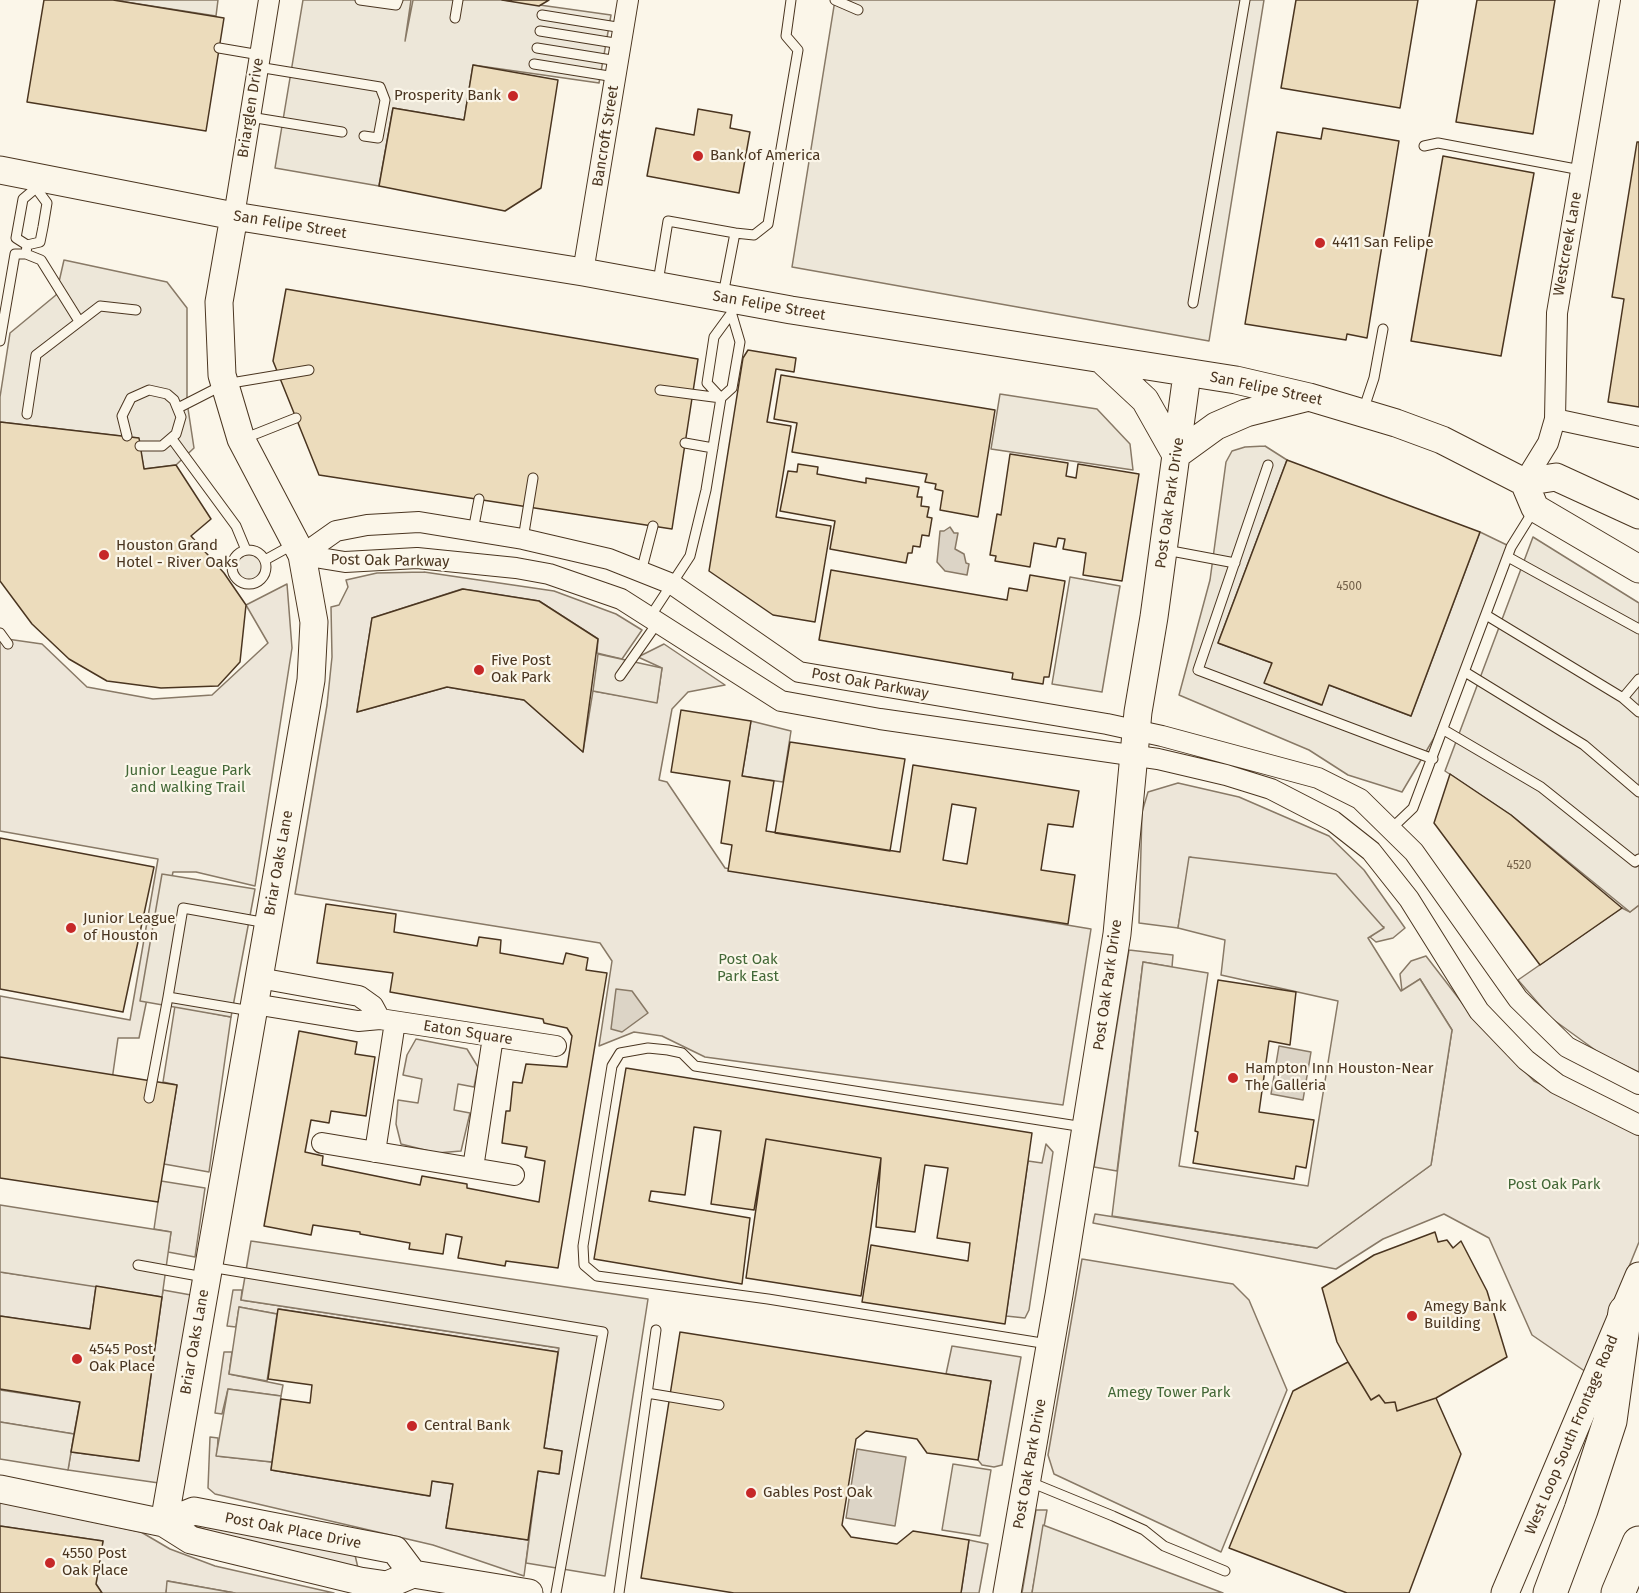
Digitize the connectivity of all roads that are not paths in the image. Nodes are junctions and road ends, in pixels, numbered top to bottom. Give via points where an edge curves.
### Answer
1 (269, 0) edge
2 (360, 0) edge
3 (398, 0) edge
4 (458, 0) edge
5 (628, 0) edge
6 (791, 0) edge
7 (835, 0) edge
8 (1245, 0) edge
9 (1610, 0) edge
10 (858, 10) dead end
11 (542, 15) dead end
12 (455, 18) dead end
13 (540, 31) dead end
14 (219, 48) dead end
15 (537, 48) dead end
16 (619, 53) junction
17 (259, 61) junction
18 (534, 64) dead end
19 (250, 117) junction
20 (342, 132) dead end
21 (364, 136) dead end
22 (1424, 146) dead end
23 (0, 170) edge
24 (1581, 170) junction
25 (37, 183) junction
26 (234, 216) junction
27 (735, 233) junction
28 (26, 250) junction
29 (583, 272) junction
30 (658, 286) junction
31 (1193, 303) dead end
32 (730, 304) junction
33 (136, 310) dead end
34 (79, 321) junction
35 (1383, 329) dead end
36 (0, 341) edge
37 (1101, 359) junction
38 (309, 369) dead end
39 (1187, 374) junction
40 (225, 384) junction
41 (660, 390) dead end
42 (1309, 397) junction
43 (721, 398) junction
44 (178, 408) junction
45 (1363, 413) junction
46 (27, 414) dead end
47 (296, 418) dead end
48 (1555, 419) junction
49 (127, 436) dead end
50 (1639, 437) edge
51 (172, 440) junction
52 (241, 440) junction
53 (685, 443) dead end
54 (140, 446) dead end
55 (712, 448) junction
56 (1176, 455) junction
57 (1268, 465) dead end
58 (533, 478) dead end
59 (1524, 483) junction
60 (479, 499) dead end
61 (1535, 507) junction
62 (1639, 515) edge
63 (653, 526) dead end
64 (473, 531) junction
65 (523, 539) junction
66 (300, 549) junction
67 (1163, 549) junction
68 (246, 550) junction
69 (1508, 557) junction
70 (265, 560) junction
71 (1235, 563) junction
72 (1639, 570) edge
73 (641, 572) junction
74 (672, 584) junction
75 (1486, 615) junction
76 (654, 619) junction
77 (1639, 629) edge
78 (0, 633) edge
79 (8, 644) dead end
80 (1465, 672) junction
81 (620, 676) dead end
82 (1639, 679) edge
83 (1623, 698) junction
84 (1639, 712) edge
85 (1444, 730) junction
86 (1135, 743) junction
87 (1433, 759) junction
88 (1639, 792) edge
89 (1392, 828) junction
90 (1639, 859) edge
91 (1456, 910) junction
92 (269, 923) junction
93 (1427, 928) junction
94 (259, 978) junction
95 (168, 997) junction
96 (254, 1008) junction
97 (387, 1020) junction
98 (493, 1037) junction
99 (556, 1046) dead end
100 (1639, 1084) edge
101 (149, 1098) dead end
102 (1639, 1125) edge
103 (1086, 1127) junction
104 (322, 1143) dead end
105 (375, 1152) junction
106 (472, 1168) junction
107 (513, 1175) dead end
108 (138, 1265) dead end
109 (207, 1272) junction
110 (1639, 1276) edge
111 (1625, 1312) junction
112 (656, 1330) dead end
113 (1051, 1345) junction
114 (647, 1393) junction
115 (719, 1405) dead end
116 (1028, 1481) junction
117 (0, 1489) edge
118 (164, 1523) junction
119 (1639, 1543) edge
120 (1225, 1571) dead end
121 (412, 1583) edge
122 (529, 1593) edge
123 (556, 1593) edge
124 (619, 1593) edge
125 (1006, 1593) edge
126 (1505, 1593) edge
127 (1550, 1593) edge
128 (1618, 1593) edge

1 - 17 street, Briarglen Drive
2 - 3 lane via 396,5
4 - 12 lane
5 - 16 street, Bancroft Street
6 - 27 lane via 786,36 798,50 768,224 754,235
7 - 10 lane
8 - 31 lane
9 - 24 street, Westcreek Lane
11 - 16 lane
13 - 16 lane
14 - 17 lane
15 - 16 lane
16 - 18 lane
16 - 29 street, Bancroft Street
17 - 19 street, Briarglen Drive
17 - 21 lane via 380,87 385,100 378,138
19 - 20 lane
19 - 26 street, Briarglen Drive
22 - 24 lane via 1438,143
23 - 25 street, San Felipe Street
24 - 48 street, Westcreek Lane via 1557,313
25 - 26 street, San Felipe Street
25 - 28 lane via 23,199 16,238
25 - 28 lane via 47,203 40,242
26 - 29 street, San Felipe Street
26 - 40 street, Briar Oaks Lane via 219,302
27 - 30 lane via 668,221
27 - 32 lane
28 - 34 lane via 41,260
28 - 36 lane via 15,254
29 - 30 street, San Felipe Street
30 - 32 street, San Felipe Street
32 - 37 street, San Felipe Street
32 - 43 lane via 740,342 732,387
32 - 43 lane via 714,338 707,383
33 - 34 lane via 100,306
34 - 46 lane via 36,355
35 - 45 lane
37 - 39 street, San Felipe Street
37 - 56 street via 1145,400
38 - 40 lane
39 - 42 street, San Felipe Street via 1236,380
39 - 56 street, Post Oak Park Drive
40 - 44 lane
40 - 52 street, Briar Oaks Lane
41 - 43 lane
42 - 45 street, San Felipe Street
42 - 56 street via 1246,413 1216,426
43 - 55 lane
44 - 49 lane via 167,394 139,392 125,406 122,416
44 - 51 lane via 180,426
45 - 59 street, San Felipe Street via 1442,440
47 - 52 lane
48 - 50 street
48 - 59 street, Westcreek Lane via 1548,443
51 - 54 lane via 153,448
51 - 68 lane via 236,526
52 - 66 street, Briar Oaks Lane
53 - 55 lane
55 - 74 lane via 690,556
56 - 67 street, Post Oak Park Drive
57 - 71 lane
58 - 65 lane
59 - 61 street
59 - 62 street via 1556,477
60 - 64 lane
61 - 69 lane
61 - 72 street
63 - 73 lane
64 - 65 street, Post Oak Parkway
64 - 66 street, Post Oak Parkway via 419,522 367,525 336,531
65 - 73 street, Post Oak Parkway via 609,559
66 - 70 lane
66 - 76 street, Post Oak Parkway via 335,561 417,558 549,574 621,599
66 - 92 street, Briar Oaks Lane via 314,622 311,680
67 - 71 lane
67 - 86 street, Post Oak Park Drive
68 - 70 lane via 257,552
68 - 70 lane via 236,556 232,566 234,576 243,583 254,583 262,577
69 - 75 lane
69 - 77 lane
71 - 87 lane via 1198,670
73 - 74 street, Post Oak Parkway
74 - 76 lane
74 - 86 street, Post Oak Parkway via 799,672
75 - 80 lane
75 - 83 lane
76 - 81 lane
76 - 86 street, Post Oak Parkway via 782,701 880,719
78 - 79 lane
80 - 85 lane
80 - 88 lane via 1584,746
82 - 83 lane
83 - 84 lane
85 - 87 lane
85 - 90 lane via 1541,787 1635,862
86 - 89 street, Post Oak Parkway via 1318,778 1360,799
86 - 93 street, Post Oak Parkway via 1270,789 1333,821 1371,851
86 - 103 street, Post Oak Park Drive via 1116,934
87 - 89 lane via 1413,808
89 - 91 street, Post Oak Parkway
91 - 93 street
91 - 100 street, Post Oak Parkway via 1518,999 1567,1047
92 - 94 street, Briar Oaks Lane
92 - 95 lane via 183,908
93 - 102 street, Post Oak Parkway via 1479,1011 1526,1060 1557,1084
94 - 96 street, Briar Oaks Lane
94 - 97 street via 359,996
95 - 96 lane
95 - 101 lane
96 - 97 street, Eaton Square via 358,1021
96 - 109 street, Briar Oaks Lane
97 - 98 street, Eaton Square
97 - 105 street
98 - 99 street, Eaton Square
98 - 106 street
103 - 113 street, Post Oak Park Drive
103 - 113 lane via 695,1066 682,1053 668,1050 648,1048 620,1053 612,1066 583,1246 584,1265 597,1276
104 - 105 street
105 - 106 street
106 - 107 street
108 - 109 lane
109 - 118 street, Briar Oaks Lane
109 - 123 lane via 603,1332
110 - 111 street, West Loop South Frontage Road
111 - 126 street, West Loop South Frontage Road
111 - 127 highway via 1610,1421
112 - 114 lane
113 - 116 street, Post Oak Park Drive
114 - 115 lane
114 - 124 lane
116 - 120 lane via 1144,1530 1164,1546
116 - 125 street, Post Oak Park Drive
117 - 118 street, Post Oak Place Drive
118 - 121 street, Post Oak Place Drive via 191,1540 360,1581
118 - 121 street, Post Oak Place Drive via 194,1512 395,1550
119 - 128 highway
121 - 122 street

